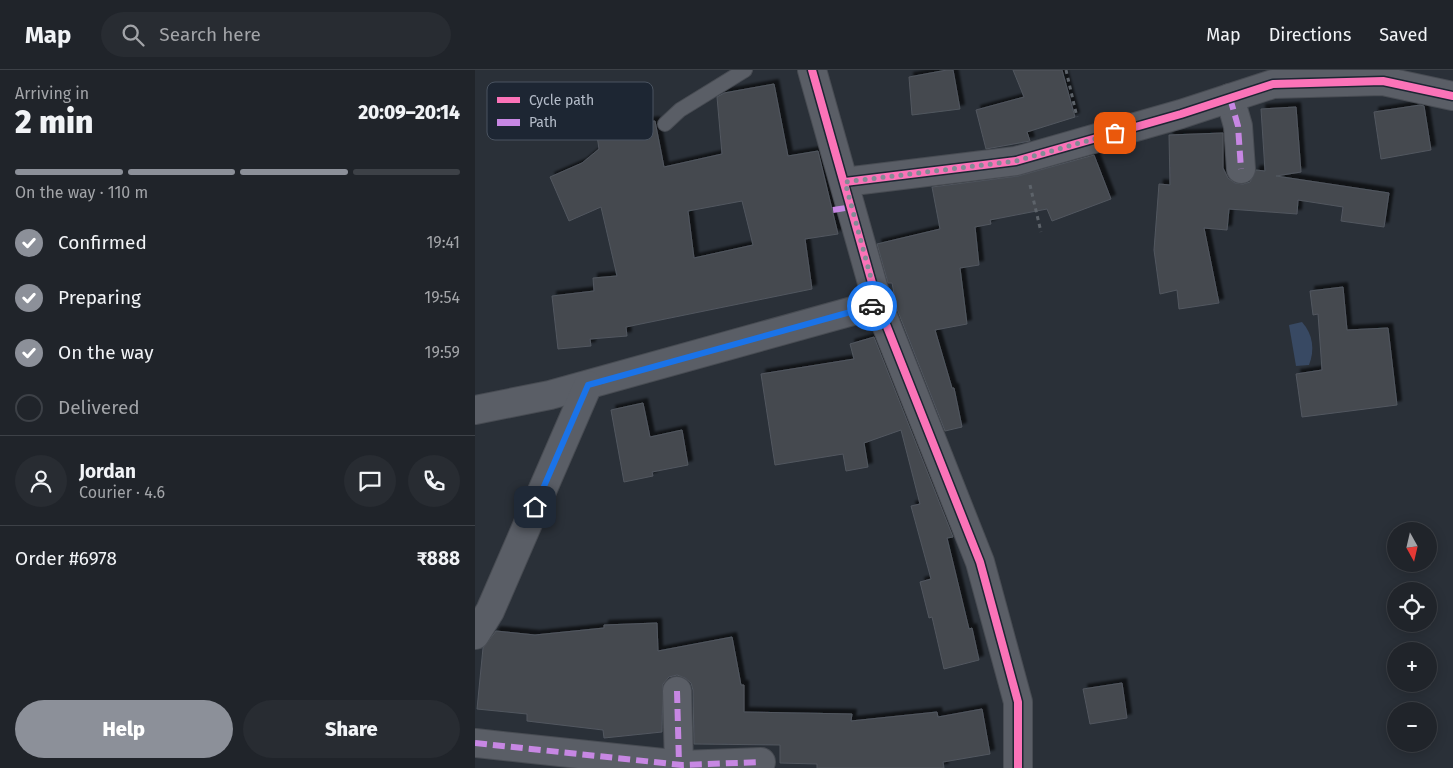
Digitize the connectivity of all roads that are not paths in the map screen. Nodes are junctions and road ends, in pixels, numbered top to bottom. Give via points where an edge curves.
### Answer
1 (745, 70) edge
2 (812, 70) edge
3 (1453, 96) edge
4 (1230, 98) junction
5 (665, 124) dead end
6 (1241, 169) dead end
7 (845, 182) junction
8 (878, 304) junction
9 (588, 385) junction
10 (475, 410) edge
11 (475, 635) edge
12 (677, 691) dead end
13 (475, 742) edge
14 (761, 762) dead end
15 (679, 764) junction
16 (1018, 768) edge

1 - 5 lane via 680,110
2 - 7 street
3 - 4 street via 1383,82 1273,84
4 - 6 street via 1238,126
4 - 7 street via 1024,158
7 - 8 street
8 - 9 street
8 - 16 street via 981,567 1018,702
9 - 10 street
9 - 11 street via 490,611
12 - 15 street
13 - 15 street
14 - 15 street

